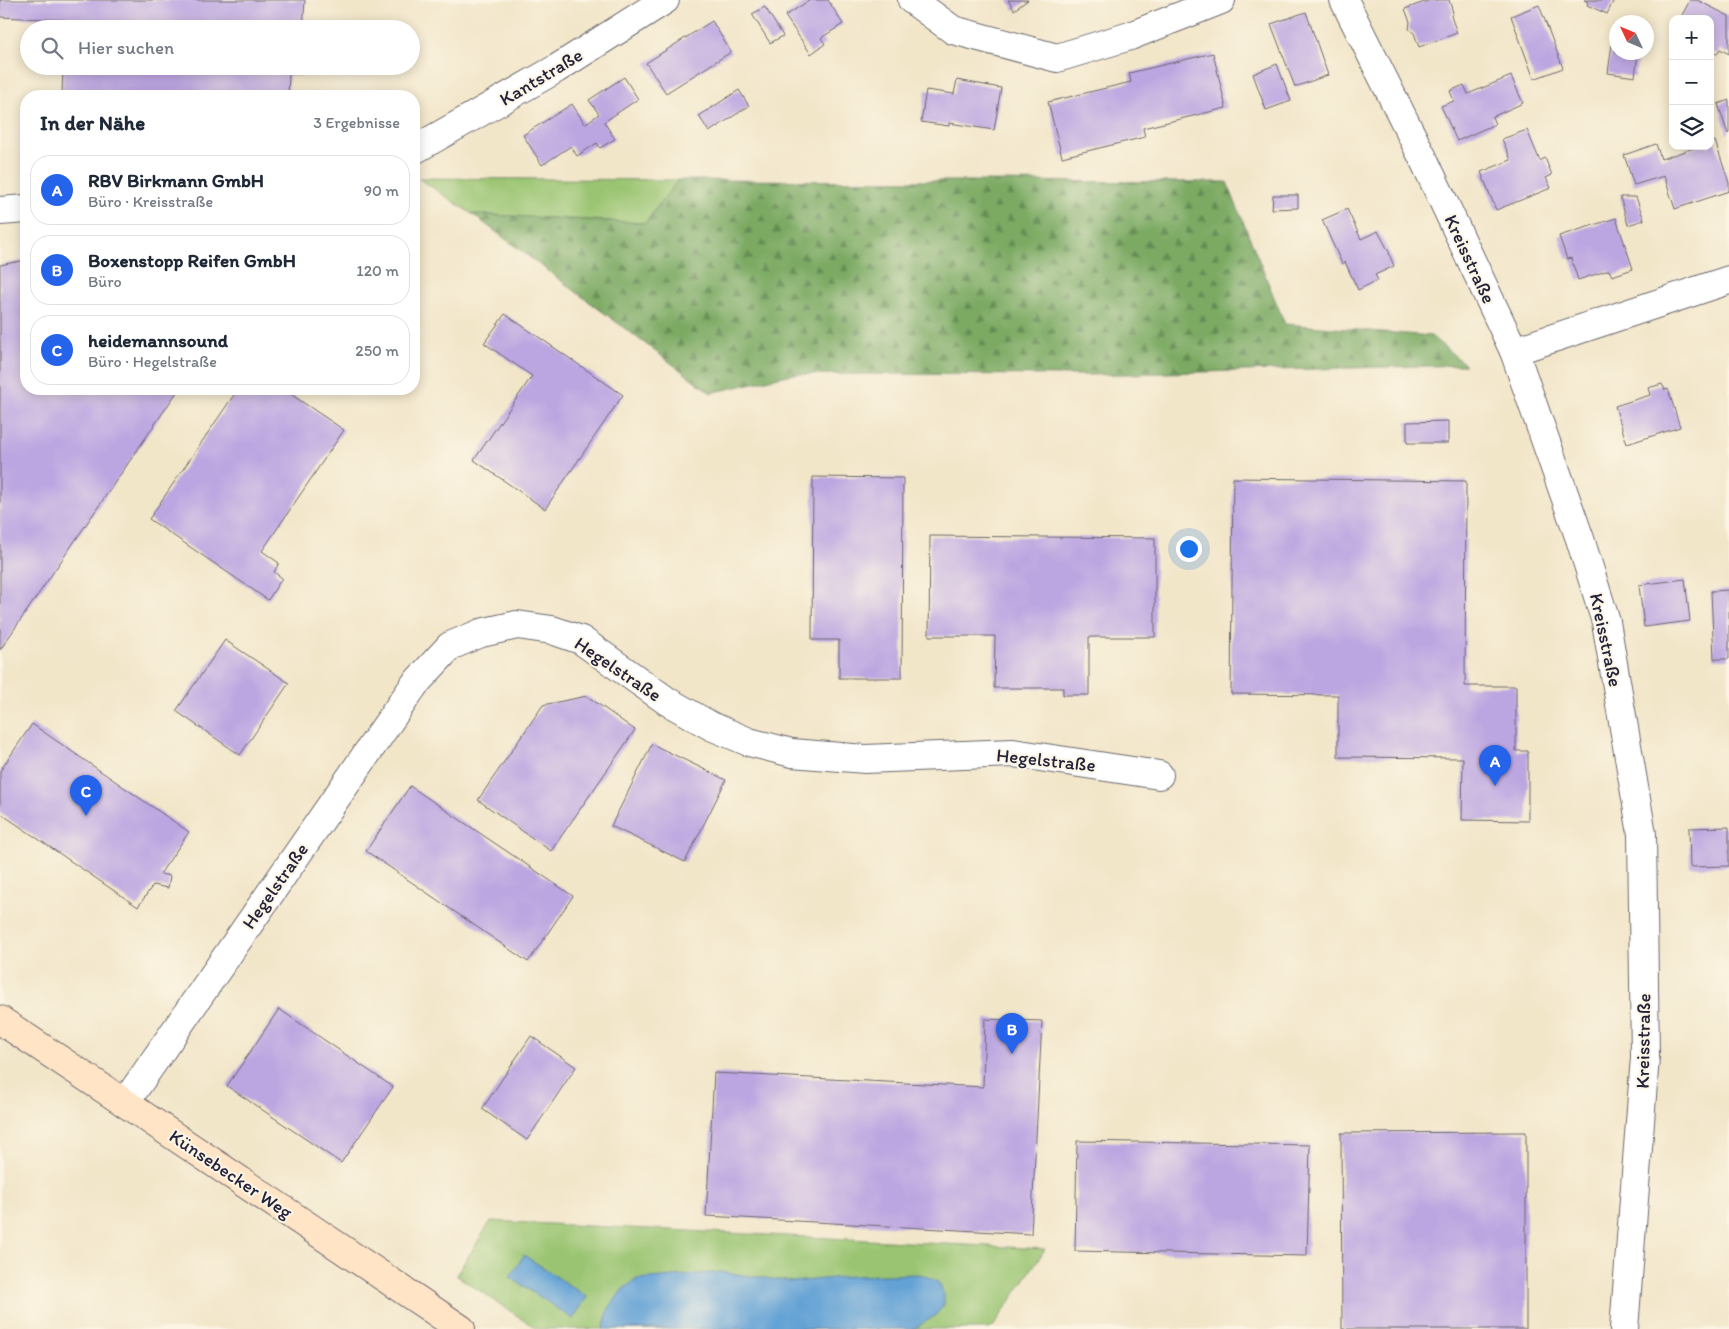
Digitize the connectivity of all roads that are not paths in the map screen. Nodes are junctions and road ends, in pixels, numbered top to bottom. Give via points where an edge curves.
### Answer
1 (665, 0) edge
2 (912, 0) edge
3 (1221, 0) edge
4 (1344, 0) edge
5 (420, 147) edge
6 (20, 209) edge
7 (0, 211) edge
8 (1729, 280) edge
9 (1514, 351) junction
10 (1159, 775) dead end
11 (0, 1020) edge
12 (125, 1102) junction
13 (462, 1329) edge
14 (1624, 1329) edge

1 - 5 street, Kantstraße via 556,69
2 - 3 street via 952,30 1057,58 1130,36
4 - 9 street, Kreisstraße
6 - 7 street
8 - 9 street
9 - 14 street, Kreisstraße via 1606,622 1642,834 1645,1057
10 - 12 street, Hegelstraße via 1014,753 865,759 792,753 749,742 710,726 667,701 581,640 552,630 517,625 480,633 450,646 415,684
11 - 12 street, Künsebecker Weg
12 - 13 street, Künsebecker Weg

